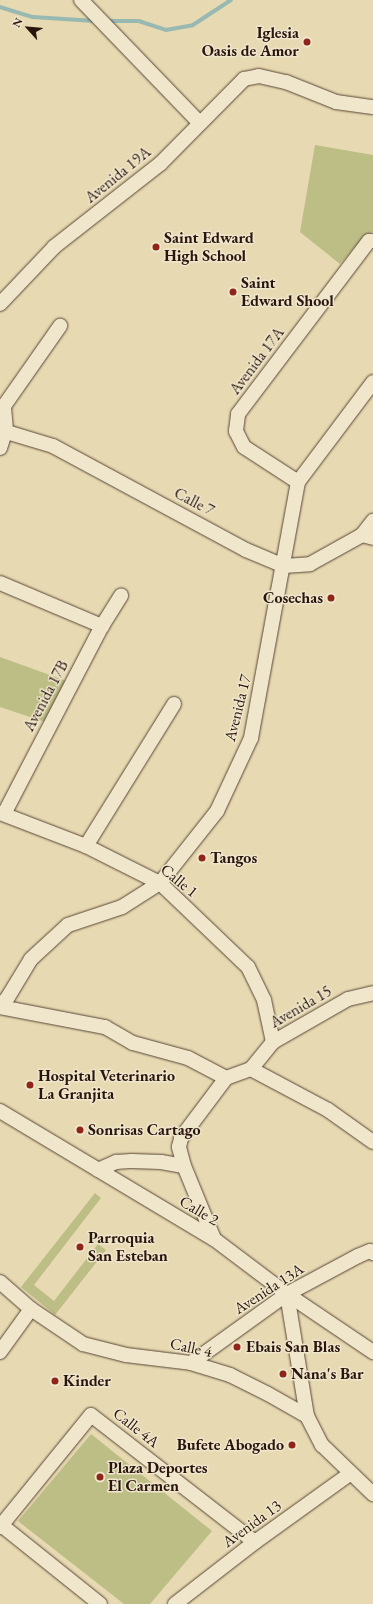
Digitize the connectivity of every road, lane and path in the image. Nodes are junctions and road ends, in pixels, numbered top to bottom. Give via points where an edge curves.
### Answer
1 (81, 0) edge
2 (373, 107) edge
3 (199, 122) junction
4 (373, 241) edge
5 (0, 304) edge
6 (60, 326) dead end
7 (373, 382) edge
8 (2, 405) edge
9 (3, 430) edge
10 (0, 448) edge
11 (298, 482) junction
12 (373, 521) edge
13 (368, 537) edge
14 (284, 566) junction
15 (0, 583) edge
16 (121, 596) dead end
17 (102, 626) junction
18 (174, 704) dead end
19 (2, 814) edge
20 (86, 846) junction
21 (160, 883) junction
22 (373, 993) edge
23 (0, 1006) edge
24 (273, 1042) junction
25 (251, 1069) junction
26 (226, 1078) junction
27 (0, 1111) edge
28 (373, 1142) edge
29 (184, 1166) junction
30 (98, 1170) junction
31 (214, 1239) junction
32 (371, 1252) edge
33 (0, 1282) edge
34 (287, 1294) junction
35 (303, 1305) junction
36 (31, 1308) junction
37 (290, 1311) junction
38 (0, 1352) edge
39 (373, 1352) edge
40 (191, 1363) junction
41 (307, 1416) junction
42 (351, 1473) junction
43 (373, 1494) edge
44 (1, 1525) edge
45 (255, 1542) junction
46 (100, 1604) edge
47 (175, 1604) edge

1 - 3 street
2 - 3 street, Avenida 19A via 336,102 286,82 259,76 244,79
3 - 5 street, Avenida 19A via 160,164 54,246
4 - 11 street, Avenida 17A via 369,241 238,414 236,431 244,447
6 - 8 street
7 - 11 street, Avenida 17
8 - 9 street
9 - 10 street
9 - 14 street, Calle 7 via 53,446 246,550
11 - 14 street, Avenida 17
12 - 13 street
13 - 14 street, Calle 7 via 310,564
14 - 21 street, Avenida 17 via 251,738 217,811
15 - 17 street
16 - 17 street, Avenida 17B
17 - 19 street, Avenida 17B
18 - 20 street
19 - 20 street, Calle 1
20 - 21 street, Calle 1
21 - 23 street, Avenida 17 via 122,907 68,925 31,959
21 - 24 street, Calle 1 via 248,967 264,1000
22 - 24 street, Avenida 15 via 348,999
23 - 26 street via 105,1027 133,1043 188,1058
24 - 25 street, Avenida 15
25 - 26 street
25 - 28 street via 328,1110
26 - 29 street via 180,1138 179,1147
27 - 30 street, Calle 2
29 - 30 street via 132,1161 116,1162
29 - 31 street
30 - 31 street, Calle 2
31 - 34 street, Calle 2
32 - 34 street, Avenida 13A
33 - 36 street, Calle 4
34 - 35 street, Calle 2
34 - 37 street
34 - 40 street, Avenida 13A
35 - 37 street via 297,1304
35 - 39 street, Calle 2
36 - 38 street
36 - 40 street, Calle 4 via 83,1344 126,1355
37 - 41 street
40 - 41 street, Calle 4 via 230,1375
41 - 42 street via 322,1445
42 - 43 street
42 - 45 street, Avenida 13
44 - 45 street, Calle 4A via 91,1415
44 - 46 street
45 - 47 street, Avenida 13

